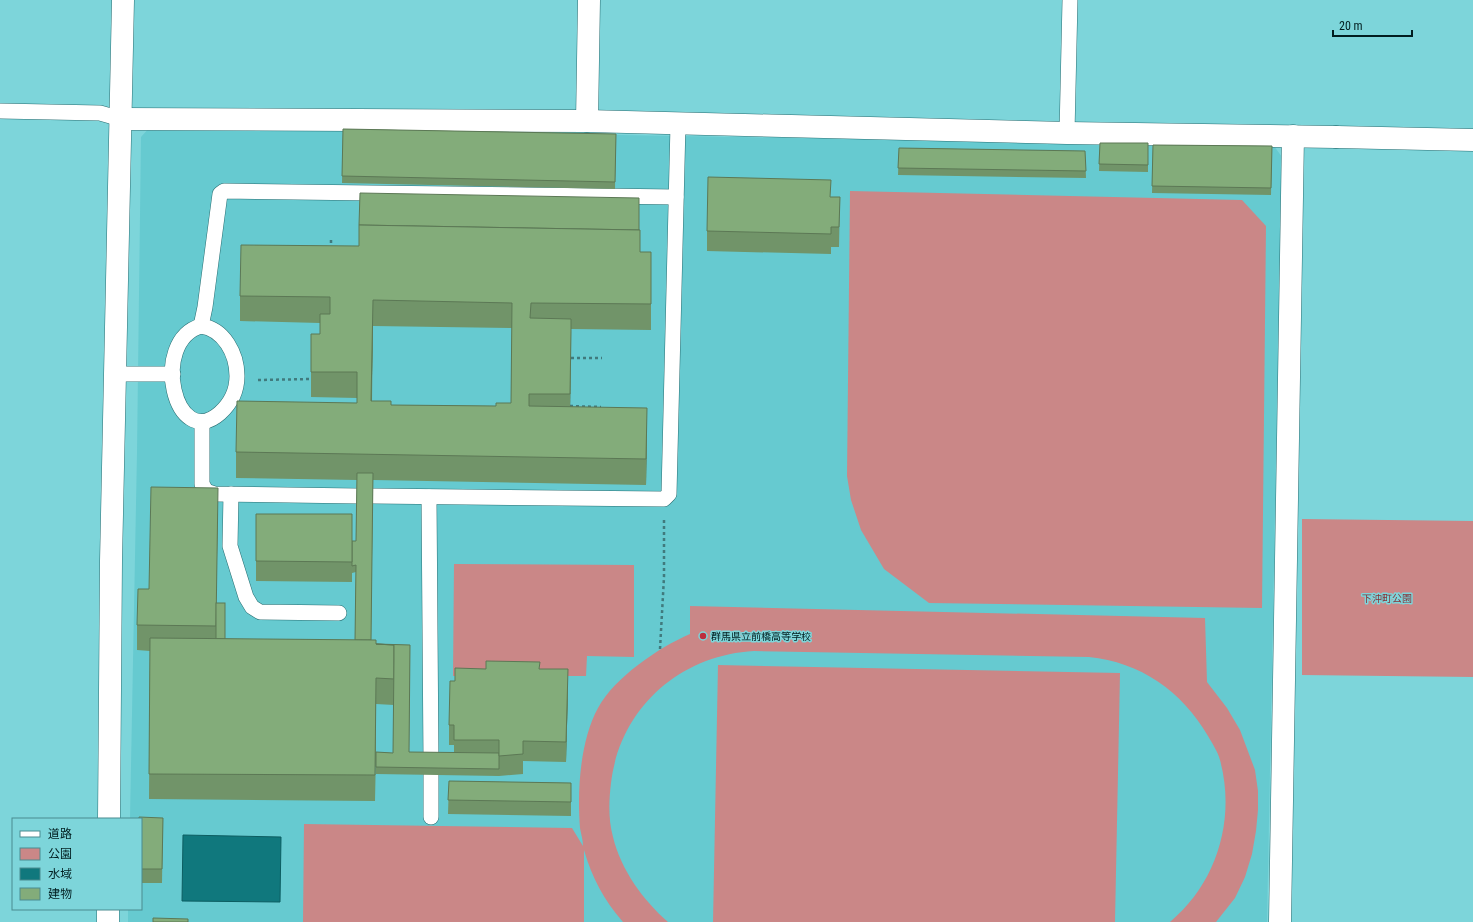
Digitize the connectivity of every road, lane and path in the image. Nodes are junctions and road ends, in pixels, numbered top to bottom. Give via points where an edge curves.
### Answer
1 (123, 0) edge
2 (589, 0) edge
3 (1070, 0) edge
4 (0, 111) edge
5 (121, 119) junction
6 (587, 121) junction
7 (678, 124) junction
8 (1067, 133) junction
9 (1293, 136) junction
10 (1473, 140) edge
11 (676, 197) junction
12 (331, 240) dead end
13 (331, 252) edge
14 (201, 326) junction
15 (571, 358) edge
16 (602, 358) dead end
17 (115, 374) junction
18 (173, 374) junction
19 (311, 379) edge
20 (275, 380) dead end
21 (570, 406) edge
22 (601, 407) edge
23 (202, 422) junction
24 (231, 494) junction
25 (357, 496) edge
26 (372, 496) edge
27 (429, 497) junction
28 (664, 499) junction
29 (339, 613) dead end
30 (660, 649) dead end
31 (109, 818) edge
32 (432, 818) dead end
33 (108, 910) edge
34 (108, 922) edge
35 (1280, 922) edge

1 - 5 street
2 - 6 street
3 - 8 lane
4 - 5 lane via 100,113
5 - 6 street
5 - 17 street
6 - 7 street
7 - 8 street
7 - 11 lane
8 - 9 street
9 - 10 street
9 - 35 street
11 - 14 lane via 224,191 220,194
11 - 28 lane via 669,494
12 - 13 path
14 - 18 lane via 193,328 180,341 175,352
14 - 23 lane via 215,331 226,342 237,367 235,392 225,408 210,420
15 - 16 path
17 - 18 lane
17 - 31 street
18 - 23 lane via 175,394 181,410 189,417
19 - 20 path
21 - 22 path
23 - 24 lane via 202,484 206,491
24 - 25 lane
24 - 29 lane via 230,546 246,597 252,607 260,612
26 - 27 lane
27 - 28 lane
27 - 32 lane
28 - 30 path via 664,577
33 - 34 street

